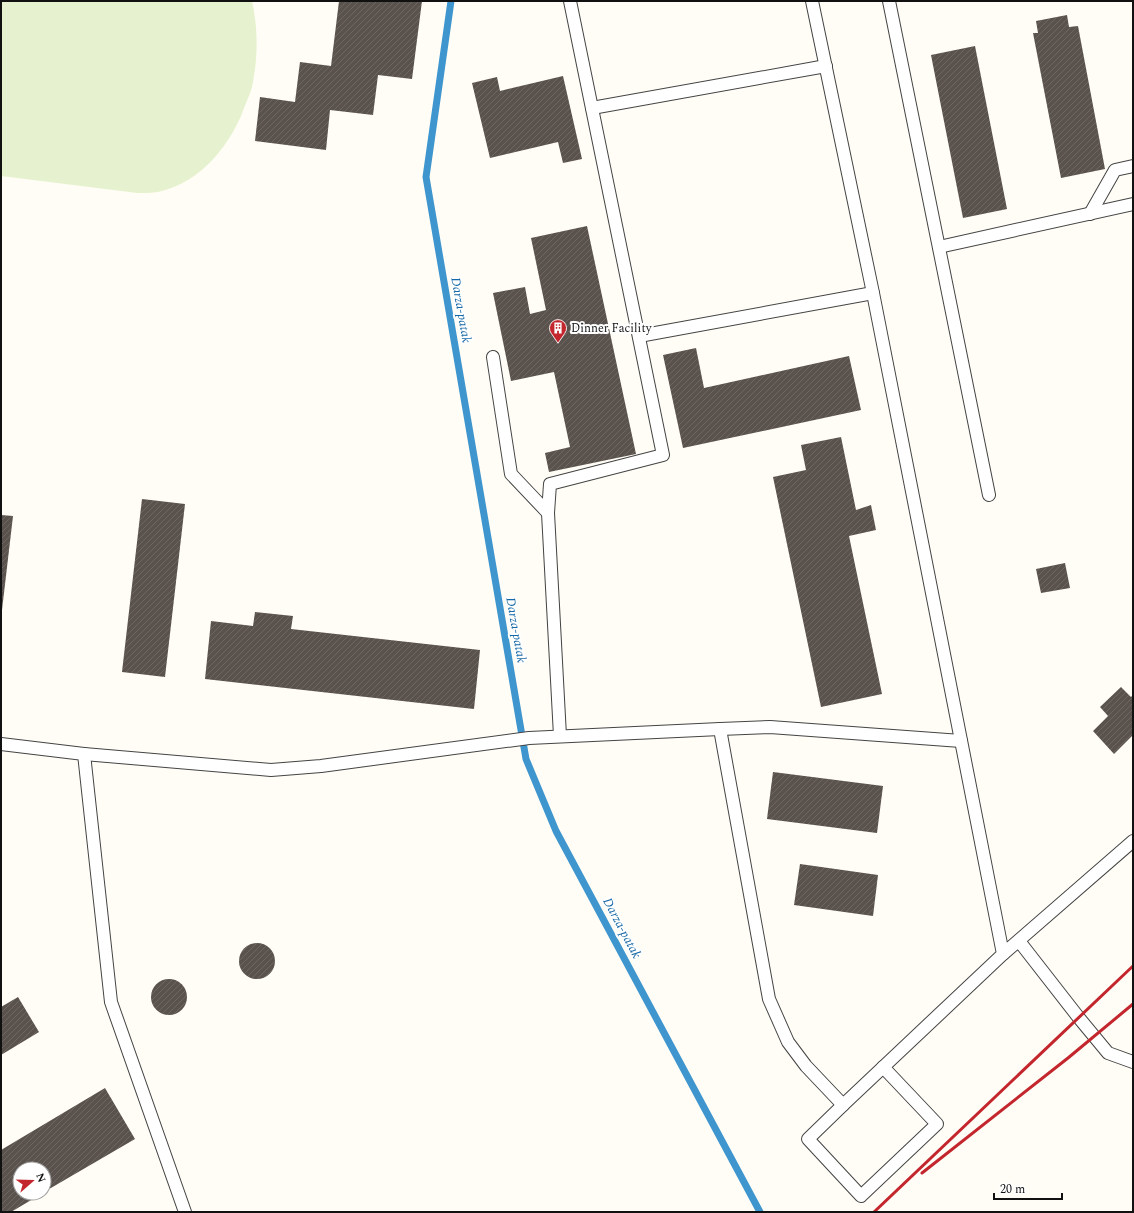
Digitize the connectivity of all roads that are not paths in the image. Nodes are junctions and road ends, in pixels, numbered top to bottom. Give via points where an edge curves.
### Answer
1 (570, 1) edge
2 (812, 1) edge
3 (889, 1) edge
4 (826, 66) junction
5 (592, 108) junction
6 (1133, 166) edge
7 (1133, 204) edge
8 (1090, 214) junction
9 (939, 247) junction
10 (873, 293) junction
11 (639, 336) junction
12 (493, 357) dead end
13 (989, 495) dead end
14 (548, 513) junction
15 (720, 729) junction
16 (560, 736) junction
17 (961, 741) junction
18 (1, 744) edge
19 (84, 754) junction
20 (1133, 842) edge
21 (1019, 941) junction
22 (1002, 954) junction
23 (1133, 1062) edge
24 (884, 1067) junction
25 (842, 1105) junction
26 (185, 1212) edge

1 - 5 lane
2 - 4 lane
3 - 9 lane
4 - 5 lane
4 - 10 lane
5 - 11 lane
6 - 8 lane via 1115,170
7 - 8 lane
8 - 9 lane
9 - 13 lane
10 - 11 lane
10 - 17 lane
11 - 14 lane via 663,455 550,484
12 - 14 lane via 511,474
14 - 16 lane
15 - 16 lane
15 - 17 lane via 770,727
15 - 25 lane via 769,999 788,1042
16 - 19 lane via 271,770
17 - 22 lane
18 - 19 lane
19 - 26 lane via 111,1002
20 - 21 lane
21 - 22 lane
21 - 23 lane via 1108,1054
22 - 24 lane
24 - 25 lane
24 - 25 lane via 937,1124 861,1196 808,1139

